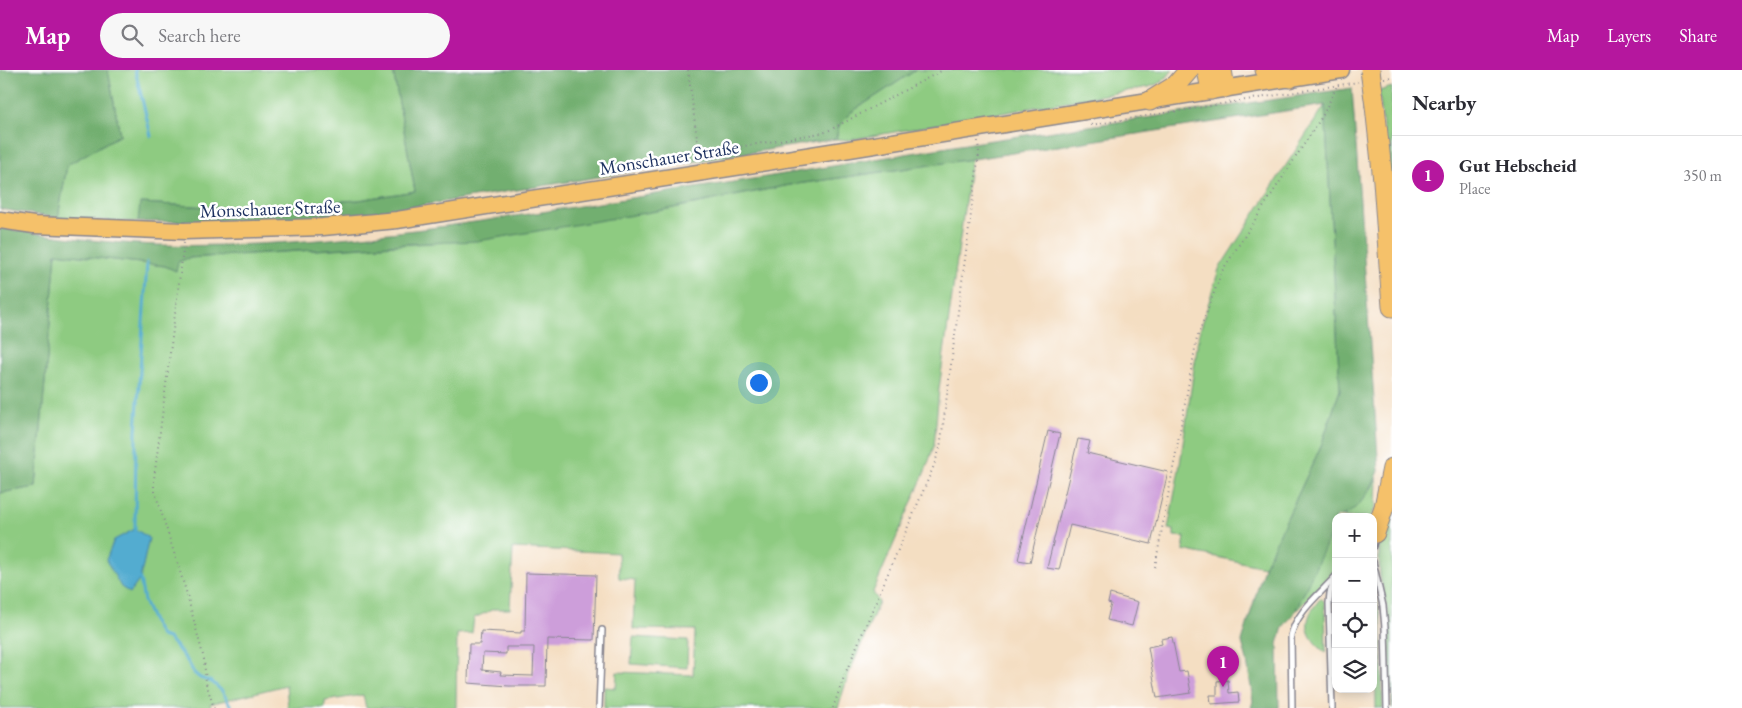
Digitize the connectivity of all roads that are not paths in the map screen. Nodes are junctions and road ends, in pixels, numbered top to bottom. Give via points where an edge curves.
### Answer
1 (1189, 70) edge
2 (1207, 70) edge
3 (1265, 70) edge
4 (1373, 76) edge
5 (1290, 78) junction
6 (1339, 78) edge
7 (1219, 83) edge
8 (1150, 100) junction
9 (0, 220) edge
10 (1392, 307) edge
11 (1392, 468) edge
12 (1377, 529) edge
13 (1377, 580) edge
14 (1332, 581) edge
15 (1332, 588) edge
16 (602, 630) dead end
17 (599, 708) edge
18 (1292, 708) edge
19 (1332, 708) edge
20 (1387, 708) edge

1 - 8 highway via 1176,85
2 - 7 highway
3 - 5 highway
4 - 10 highway, bridge
5 - 6 main road, Monschauer Straße
5 - 7 main road, Monschauer Straße
7 - 8 main road, Monschauer Straße
8 - 9 main road, Monschauer Straße via 397,220 323,227 184,232 34,225
11 - 12 highway
13 - 20 lane via 1385,628
14 - 18 lane via 1299,616 1292,630
15 - 19 lane via 1329,603
16 - 17 lane

